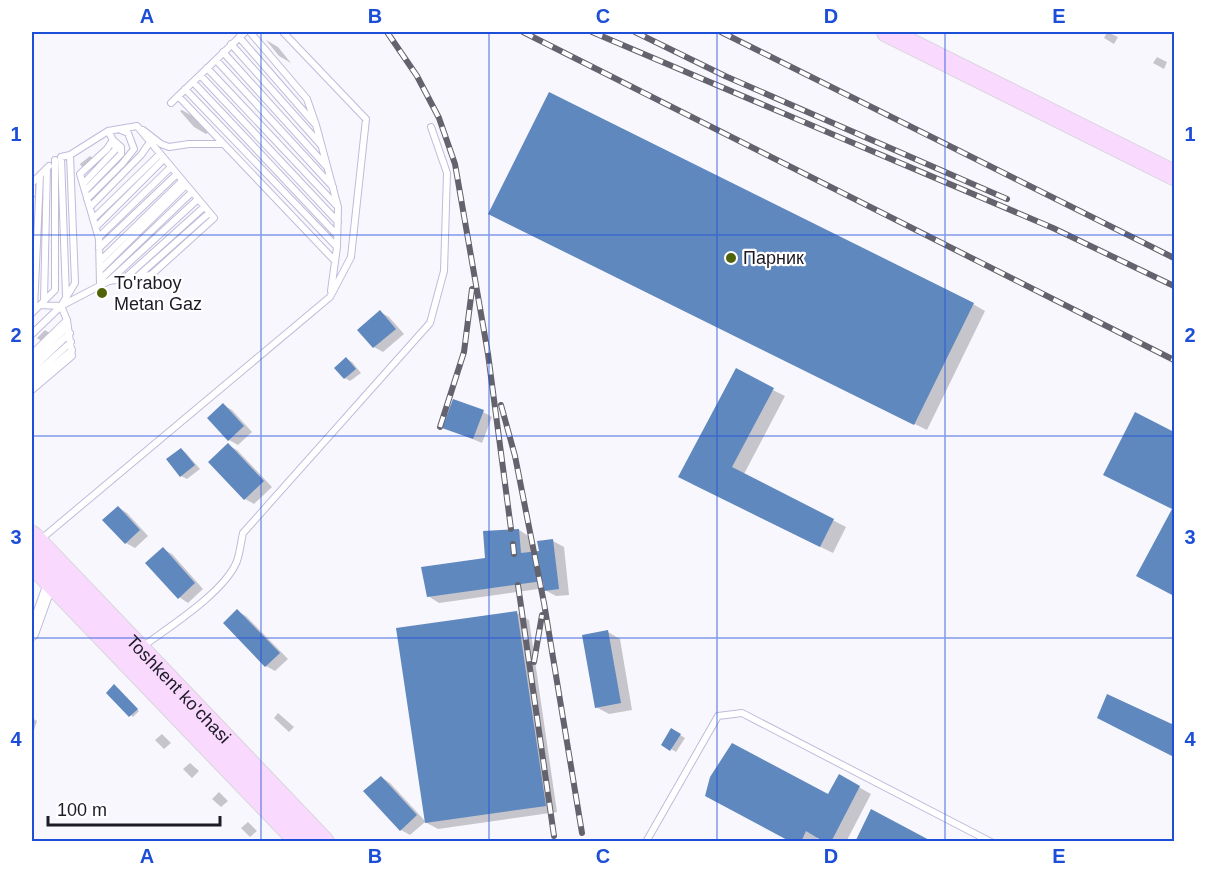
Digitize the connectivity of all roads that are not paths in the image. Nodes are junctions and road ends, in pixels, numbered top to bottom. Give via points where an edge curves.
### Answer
1 (245, 32) edge
2 (250, 32) edge
3 (283, 32) edge
4 (887, 32) edge
5 (239, 37) junction
6 (231, 44) junction
7 (223, 52) junction
8 (216, 60) junction
9 (207, 68) junction
10 (200, 75) junction
11 (193, 82) junction
12 (185, 89) junction
13 (177, 96) junction
14 (171, 103) dead end
15 (316, 125) junction
16 (137, 126) junction
17 (431, 127) dead end
18 (120, 129) junction
19 (108, 132) junction
20 (113, 140) junction
21 (150, 142) junction
22 (223, 144) junction
23 (323, 148) junction
24 (70, 155) junction
25 (162, 157) junction
26 (58, 159) junction
27 (171, 167) junction
28 (47, 168) junction
29 (329, 170) junction
30 (177, 174) junction
31 (40, 175) junction
32 (1174, 175) edge
33 (32, 183) edge
34 (184, 183) junction
35 (84, 187) junction
36 (333, 188) junction
37 (192, 192) junction
38 (32, 195) edge
39 (87, 199) junction
40 (198, 199) junction
41 (90, 207) junction
42 (338, 207) junction
43 (207, 210) junction
44 (93, 219) junction
45 (338, 222) junction
46 (96, 227) junction
47 (337, 234) junction
48 (99, 237) junction
49 (337, 247) junction
50 (99, 248) junction
51 (100, 261) junction
52 (335, 261) junction
53 (100, 270) junction
54 (124, 279) junction
55 (109, 281) junction
56 (100, 283) junction
57 (66, 297) junction
58 (330, 297) junction
59 (61, 306) junction
60 (38, 307) edge
61 (68, 327) junction
62 (32, 334) edge
63 (71, 346) junction
64 (32, 354) edge
65 (32, 361) edge
66 (32, 369) edge
67 (32, 377) edge
68 (32, 384) edge
69 (32, 390) edge
70 (34, 539) edge
71 (32, 563) edge
72 (54, 574) junction
73 (32, 634) edge
74 (139, 650) junction
75 (300, 842) edge
76 (324, 842) edge
77 (646, 842) edge
78 (991, 842) edge

1 - 5 lane
2 - 15 lane via 307,99
3 - 58 lane via 366,119 351,256
4 - 32 main road
5 - 6 lane
5 - 15 lane
6 - 7 lane
6 - 23 lane
7 - 8 lane
7 - 29 lane
8 - 9 lane
8 - 36 lane
9 - 10 lane
9 - 42 lane
10 - 11 lane
10 - 45 lane
11 - 12 lane
11 - 47 lane
12 - 13 lane
12 - 49 lane
13 - 14 lane
13 - 22 lane
15 - 23 lane
16 - 18 lane
16 - 21 lane
16 - 22 lane via 169,147
17 - 74 lane via 447,173 444,271 430,324 243,533 237,562 224,581 201,604
18 - 19 lane
18 - 39 lane via 128,133 134,149
19 - 20 lane
19 - 24 lane
20 - 35 lane via 80,174
20 - 35 lane via 121,147 121,154
21 - 25 lane
21 - 41 lane
22 - 52 lane
23 - 29 lane
24 - 26 lane
24 - 57 lane via 75,283
25 - 27 lane
25 - 44 lane
25 - 46 lane
26 - 28 lane
26 - 57 lane
26 - 60 lane via 55,290
27 - 30 lane
27 - 48 lane
28 - 31 lane
28 - 60 lane
29 - 36 lane
30 - 34 lane
30 - 50 lane
31 - 33 lane
31 - 60 lane
33 - 38 lane
34 - 37 lane
34 - 51 lane
34 - 53 lane
35 - 39 lane
36 - 42 lane
37 - 40 lane
37 - 56 lane
39 - 41 lane
40 - 43 lane
40 - 55 lane
41 - 44 lane
42 - 45 lane
43 - 54 lane
43 - 54 lane via 213,218 151,275
44 - 46 lane
45 - 47 lane
46 - 48 lane
47 - 49 lane
48 - 50 lane
49 - 52 lane
50 - 51 lane
51 - 53 lane
52 - 58 lane
53 - 56 lane
54 - 55 lane
55 - 56 lane
56 - 59 lane
57 - 59 lane
58 - 70 lane
59 - 60 lane
59 - 61 lane
59 - 62 lane
61 - 63 lane
61 - 64 lane
61 - 65 lane
61 - 66 lane
63 - 67 lane
63 - 68 lane
63 - 69 lane via 72,356
70 - 72 main road, Toshkent ko'chasi
71 - 72 main road, Toshkent ko'chasi
72 - 73 street
72 - 74 main road, Toshkent ko'chasi
72 - 75 main road, Toshkent ko'chasi
74 - 76 main road, Toshkent ko'chasi
77 - 78 lane via 718,716 742,712

